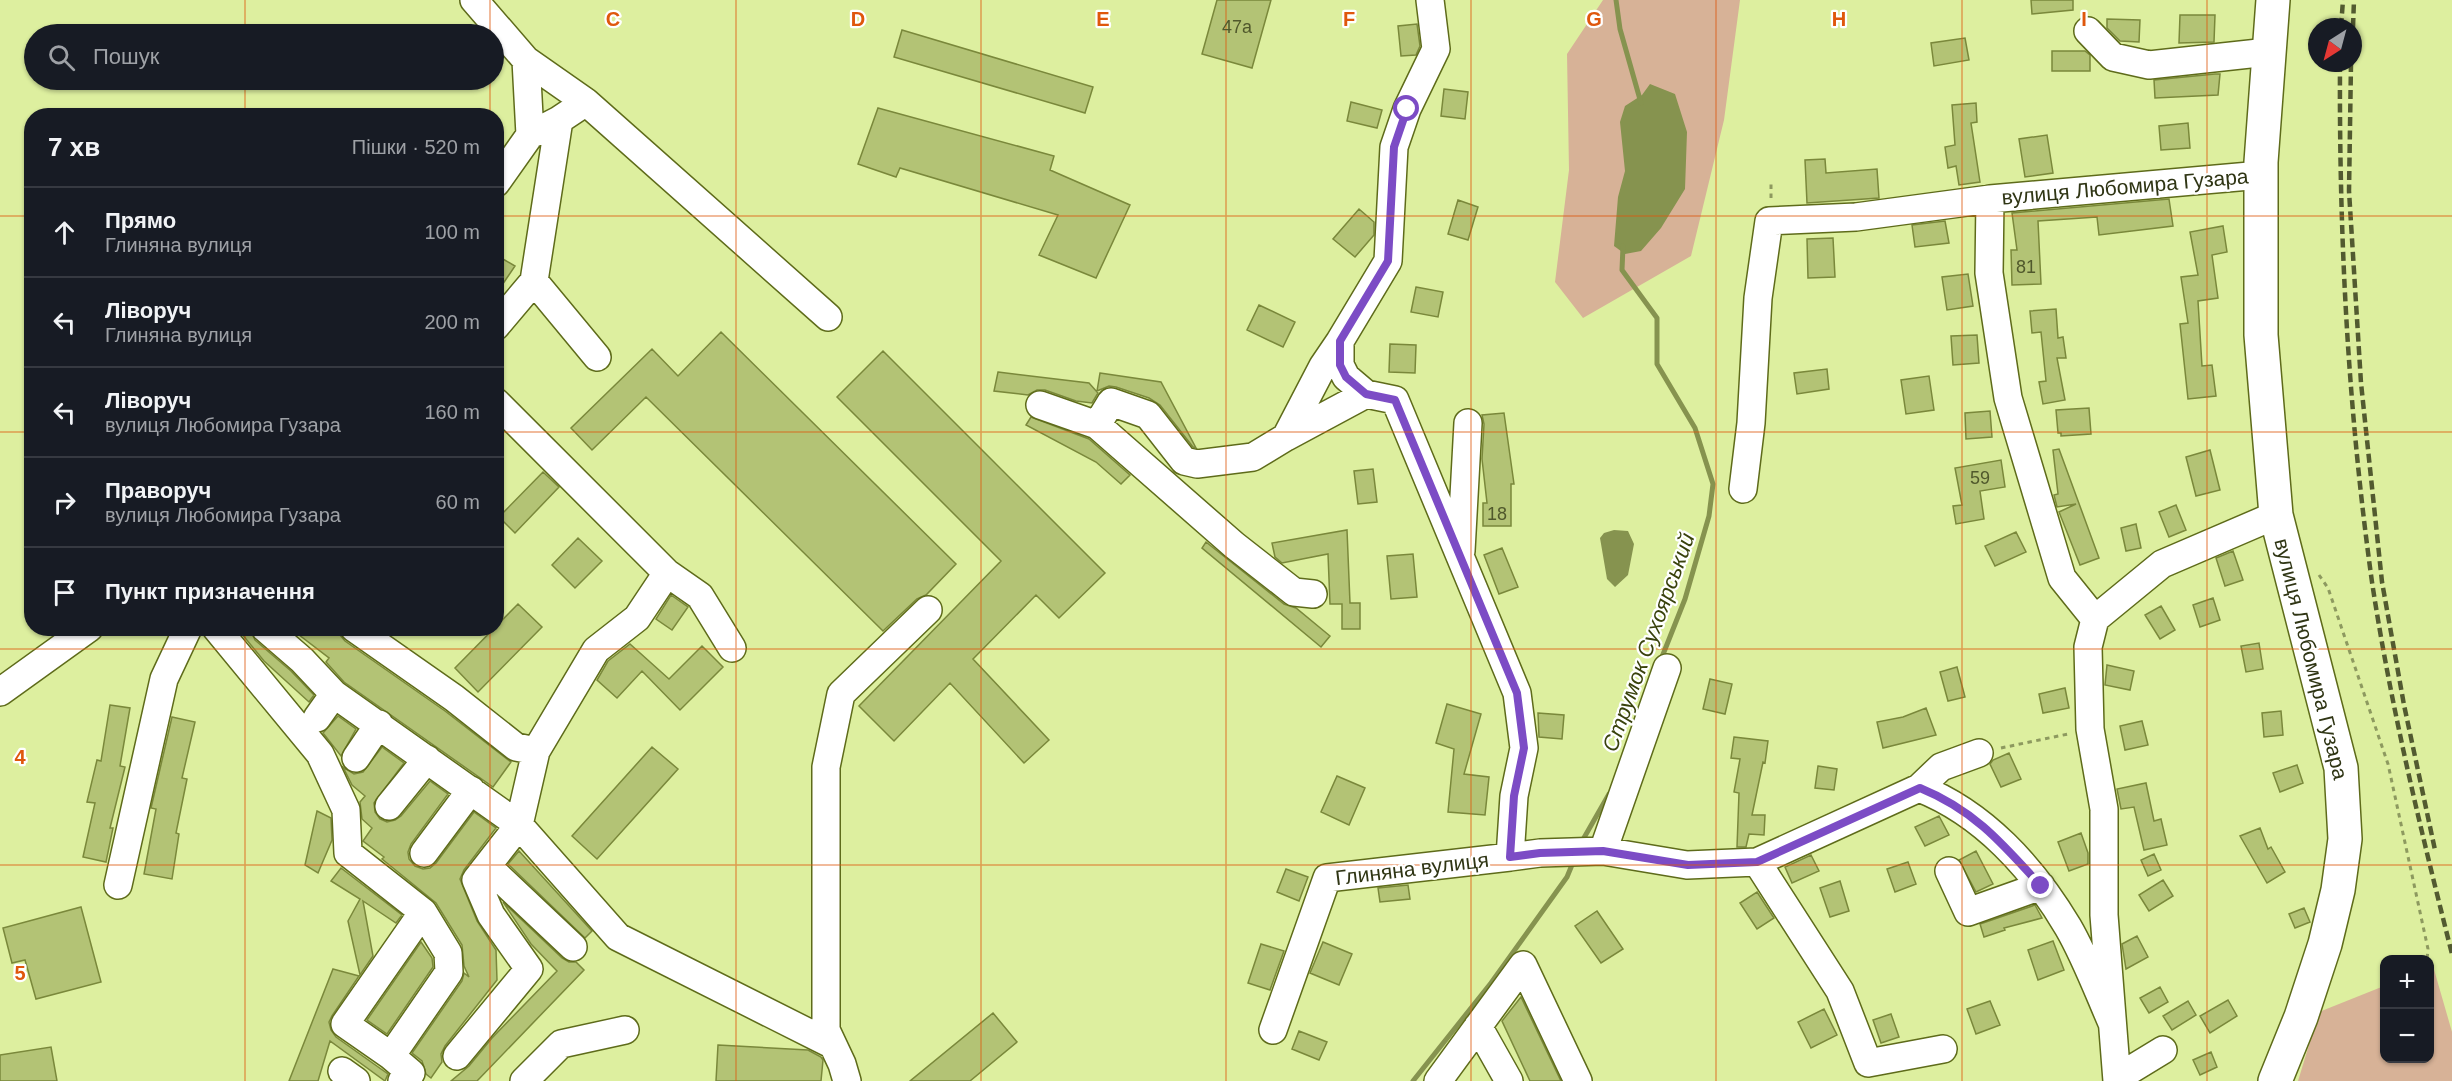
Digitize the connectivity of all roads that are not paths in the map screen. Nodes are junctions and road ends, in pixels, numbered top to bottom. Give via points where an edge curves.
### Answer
1 (474, 0) edge
2 (1430, 0) edge
3 (2273, 0) edge
4 (495, 24) edge
5 (2088, 31) dead end
6 (504, 35) edge
7 (2268, 52) junction
8 (526, 60) junction
9 (586, 102) junction
10 (559, 120) junction
11 (530, 135) junction
12 (504, 172) edge
13 (2261, 175) junction
14 (1990, 200) junction
15 (534, 281) junction
16 (504, 317) edge
17 (828, 317) dead end
18 (1340, 341) junction
19 (597, 357) dead end
20 (1366, 394) junction
21 (1040, 405) dead end
22 (504, 415) edge
23 (1468, 423) dead end
24 (1097, 424) junction
25 (1286, 438) junction
26 (1743, 489) dead end
27 (2276, 515) junction
28 (1460, 557) junction
29 (668, 573) junction
30 (1313, 594) dead end
31 (928, 610) dead end
32 (2095, 619) junction
33 (78, 636) edge
34 (184, 636) edge
35 (223, 636) edge
36 (274, 636) edge
37 (365, 636) edge
38 (732, 648) dead end
39 (1667, 668) dead end
40 (0, 692) edge
41 (334, 694) junction
42 (317, 718) dead end
43 (379, 724) junction
44 (536, 751) junction
45 (1979, 753) road end
46 (356, 758) dead end
47 (427, 759) junction
48 (1920, 788) junction
49 (471, 790) junction
50 (389, 806) dead end
51 (519, 825) junction
52 (1585, 852) junction
53 (424, 854) dead end
54 (1510, 857) junction
55 (1757, 862) junction
56 (487, 866) junction
57 (1949, 871) dead end
58 (118, 885) dead end
59 (2041, 886) junction
60 (423, 912) junction
61 (573, 947) dead end
62 (2112, 1023) junction
63 (1478, 1026) junction
64 (625, 1030) dead end
65 (1274, 1030) dead end
66 (833, 1045) junction
67 (1943, 1049) dead end
68 (2163, 1050) dead end
69 (391, 1056) junction
70 (457, 1056) dead end
71 (2117, 1079) edge
72 (1440, 1080) edge
73 (402, 1081) edge
74 (524, 1081) edge
75 (847, 1081) edge
76 (1509, 1081) edge
77 (1578, 1081) edge
78 (2275, 1081) edge

1 - 4 street
2 - 18 street via 1436,49 1407,109 1394,147 1388,261
3 - 7 main road, вулиця Любомира Гузара
5 - 7 street via 2113,57 2149,65
6 - 8 street
7 - 13 main road, вулиця Любомира Гузара
8 - 9 street
8 - 11 street
9 - 10 street
9 - 17 street
10 - 11 street
10 - 15 street
11 - 12 street
13 - 14 street, вулиця Любомира Гузара
13 - 27 main road, вулиця Любомира Гузара via 2261,335
14 - 26 street, вулиця Любомира Гузара via 1856,217 1769,221 1758,298
14 - 32 street, вулиця Любомира Гузара via 1989,273 2008,398 2062,578
15 - 16 street
15 - 19 street
18 - 20 street via 1340,365 1346,377
18 - 25 street
20 - 25 street
20 - 28 street, Глиняна вулиця via 1395,400
21 - 24 street
22 - 29 street
23 - 28 street
24 - 25 street via 1111,402 1148,415 1184,461 1197,464 1253,457
24 - 30 street via 1234,545 1294,592
27 - 32 street, вулиця Любомира Гузара via 2162,564
27 - 78 main road, вулиця Любомира Гузара via 2341,768 2346,839 2325,944
28 - 54 street, Глиняна вулиця via 1517,693 1524,748 1514,796
29 - 38 street via 700,596
29 - 44 street via 637,618 596,650
31 - 66 street via 842,694 826,767 826,1030
32 - 62 street via 2088,647 2090,729 2104,809 2104,915
33 - 40 street
34 - 58 street via 164,679
35 - 60 street via 320,754 346,810 348,853
36 - 41 street
37 - 44 street via 516,747
39 - 52 street
41 - 42 street
41 - 43 street
43 - 46 street
43 - 47 street
44 - 51 street
45 - 48 street via 1941,767
47 - 49 street
47 - 50 street
48 - 55 street
48 - 59 street via 1947,799 1991,831
49 - 51 street
49 - 53 street
51 - 56 street
51 - 66 street via 618,937
52 - 54 street
52 - 55 street via 1688,865
54 - 65 street, Глиняна вулиця via 1327,878
55 - 67 street via 1840,992 1868,1063
56 - 61 street
56 - 70 street via 476,880 491,915 529,969
57 - 59 street via 1968,912
59 - 62 street via 2069,928
60 - 69 street via 448,953 449,972
60 - 69 street via 345,1024
62 - 71 street
63 - 72 street
63 - 76 street
63 - 77 street via 1523,965
64 - 74 street via 561,1044
66 - 75 street
68 - 71 street
69 - 73 street via 411,1073

